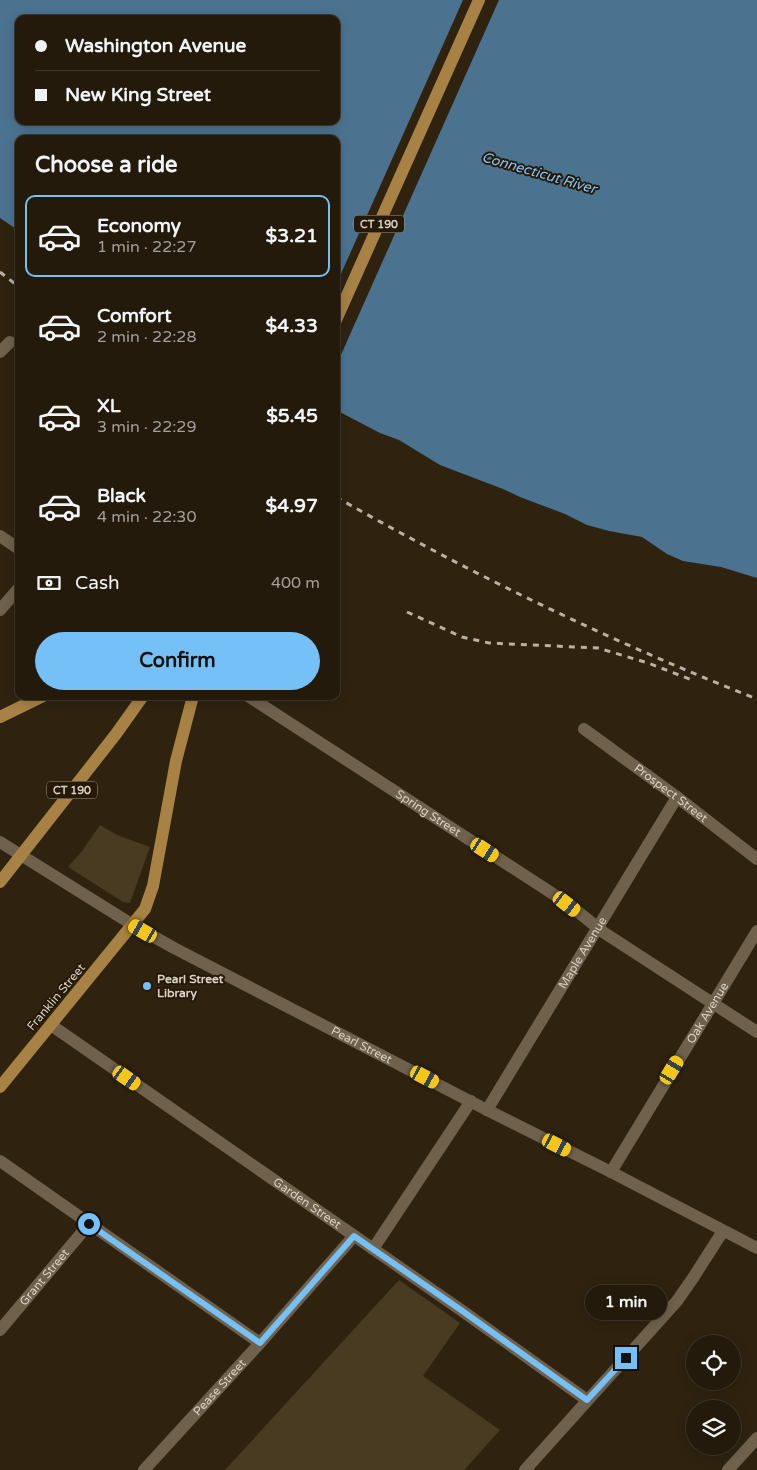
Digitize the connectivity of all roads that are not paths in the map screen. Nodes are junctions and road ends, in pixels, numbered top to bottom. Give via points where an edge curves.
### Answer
1 (478, 0) edge
2 (340, 311) edge
3 (10, 342) dead end
4 (0, 352) edge
5 (0, 536) edge
6 (15, 546) edge
7 (15, 593) edge
8 (0, 610) edge
9 (35, 700) edge
10 (140, 700) edge
11 (192, 700) edge
12 (254, 700) edge
13 (0, 717) edge
14 (584, 729) dead end
15 (677, 797) junction
16 (0, 842) edge
17 (757, 859) edge
18 (0, 882) edge
19 (133, 925) junction
20 (598, 927) junction
21 (757, 931) edge
22 (713, 1002) junction
23 (51, 1025) junction
24 (757, 1032) edge
25 (0, 1087) edge
26 (471, 1101) junction
27 (487, 1110) junction
28 (0, 1161) edge
29 (611, 1172) junction
30 (89, 1224) junction
31 (723, 1231) junction
32 (354, 1236) junction
33 (757, 1248) edge
34 (373, 1250) junction
35 (0, 1330) edge
36 (260, 1343) junction
37 (587, 1400) junction
38 (757, 1438) edge
39 (144, 1470) edge
40 (525, 1470) edge
41 (728, 1470) edge

1 - 2 main road, CT 190
3 - 4 street
5 - 6 street
7 - 8 street
9 - 13 main road
10 - 18 main road, CT 190
11 - 19 main road, Franklin Street via 176,762 152,891 145,909
12 - 20 street, Spring Street
14 - 15 street, Prospect Street
15 - 17 street, Prospect Street
15 - 20 street, Maple Avenue
16 - 19 street, Pearl Street
19 - 23 main road, Franklin Street
19 - 26 street, Pearl Street
20 - 22 street, Spring Street
20 - 27 street, Maple Avenue
21 - 22 street, Oak Avenue
22 - 24 street, Spring Street
22 - 29 street, Oak Avenue
23 - 25 main road, Franklin Street
23 - 32 street, Garden Street
26 - 27 street, Pearl Street
26 - 34 street
27 - 29 street, Pearl Street
28 - 30 street
29 - 31 street, Pearl Street
30 - 35 street, Grant Street
30 - 36 street
31 - 33 street, Pearl Street
31 - 37 street via 677,1301
32 - 34 street, Garden Street
32 - 36 street, Pease Street
34 - 37 street, Garden Street
36 - 39 street, Pease Street
37 - 40 street
38 - 41 street

